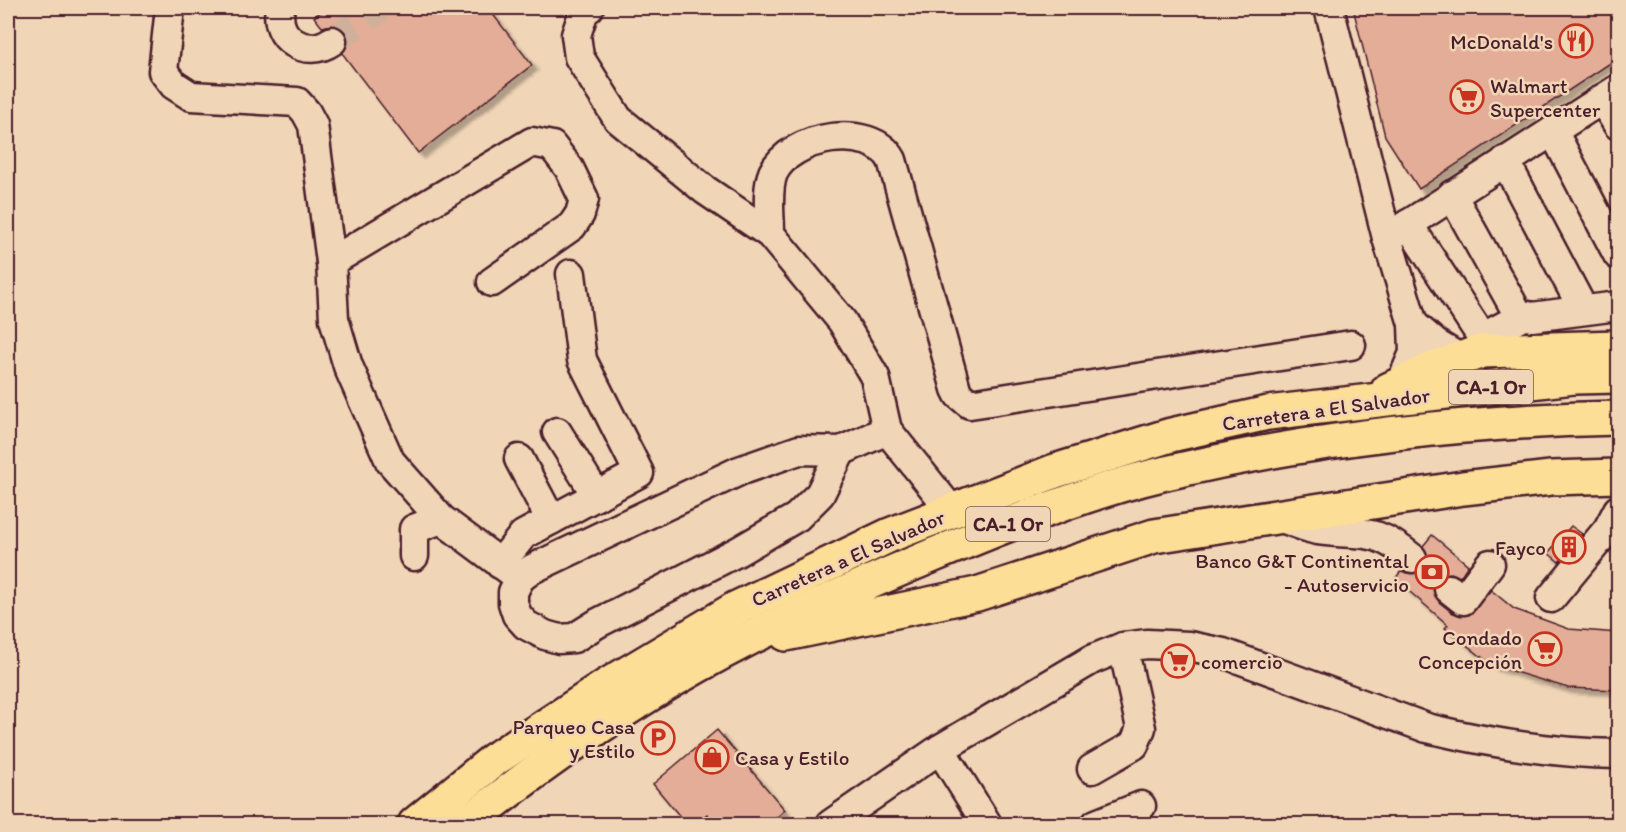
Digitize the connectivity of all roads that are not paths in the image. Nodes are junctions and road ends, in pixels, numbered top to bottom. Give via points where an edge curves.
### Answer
1 (170, 8) edge
2 (280, 8) edge
3 (589, 8) edge
4 (1329, 8) edge
5 (332, 40) tunnel mouth
6 (1610, 94) edge
7 (1618, 125) edge
8 (1553, 130) junction
9 (1505, 161) junction
10 (1452, 195) junction
11 (1398, 231) junction
12 (770, 234) junction
13 (1618, 255) edge
14 (331, 262) junction
15 (571, 274) dead end
16 (492, 282) dead end
17 (1618, 306) edge
18 (1583, 309) junction
19 (1523, 316) junction
20 (1413, 324) junction
21 (1351, 345) dead end
22 (1618, 347) edge
23 (1461, 359) junction
24 (1618, 376) edge
25 (1400, 385) junction
26 (1364, 401) junction
27 (1618, 418) edge
28 (887, 430) junction
29 (557, 432) dead end
30 (841, 451) junction
31 (519, 459) dead end
32 (1618, 476) edge
33 (597, 496) junction
34 (1618, 510) edge
35 (952, 511) junction
36 (1277, 516) junction
37 (441, 519) junction
38 (551, 520) junction
39 (414, 556) dead end
40 (1412, 558) tunnel mouth
41 (1490, 564) dead end
42 (510, 571) junction
43 (1449, 588) tunnel mouth
44 (1551, 598) dead end
45 (740, 643) junction
46 (1123, 647) junction
47 (940, 749) junction
48 (1616, 760) edge
49 (1092, 769) dead end
50 (1141, 806) dead end
51 (846, 820) edge
52 (415, 825) edge
53 (466, 825) edge
54 (987, 825) edge
55 (1096, 825) edge

1 - 14 street via 163,71 174,86 191,96 297,102 306,111 313,125
2 - 5 street via 280,24 292,42 312,48
3 - 12 street via 584,11 576,35 579,57 618,119 705,190
4 - 11 street
6 - 7 street
6 - 8 street
8 - 9 street
8 - 13 street
9 - 10 street
9 - 18 street
10 - 11 street
10 - 19 street via 1514,310
11 - 19 street via 1478,332 1489,334
11 - 20 street
12 - 21 street via 772,175 791,152 826,139 858,138 882,146 892,160 956,389 970,404
12 - 28 street via 842,321 859,349 875,377
14 - 16 street via 532,142 542,142 552,146 569,168 584,199 580,214 572,226
14 - 37 street via 334,319 348,366 390,461
15 - 33 street via 582,360 639,472
17 - 18 street
18 - 19 street
20 - 23 street
20 - 25 street via 1414,353
22 - 23 highway via 1482,351
23 - 25 highway
24 - 26 highway, Carretera a El Salvador / CA-1 Or
25 - 26 highway
26 - 35 highway, Carretera a El Salvador / CA-1 Or via 1268,413 1171,435 1055,471
27 - 45 highway, Carretera a El Salvador / CA-1 Or via 1495,422 1346,438 1163,473 1055,506 987,532
28 - 30 street
28 - 35 street
29 - 33 street
30 - 42 street via 799,450 739,471 532,569
30 - 42 street via 820,494 797,517 574,638 559,639 526,625 513,603
31 - 38 street
32 - 36 highway via 1551,478 1463,488
33 - 38 street
34 - 44 street via 1608,529
35 - 52 highway, Carretera a El Salvador / CA-1 Or via 890,535 735,609 606,686 495,759
36 - 40 street via 1316,530 1375,534 1393,542
36 - 45 highway via 1154,536 977,594
37 - 39 street via 414,529
37 - 42 street
38 - 42 street via 523,535
41 - 43 street via 1463,600
45 - 53 highway, Carretera a El Salvador / CA-1 Or via 636,705 512,788
46 - 47 street via 1093,659
46 - 48 street via 1189,646 1223,653 1427,728
46 - 49 street via 1141,728 1134,745
47 - 51 street
47 - 54 street
50 - 55 street

